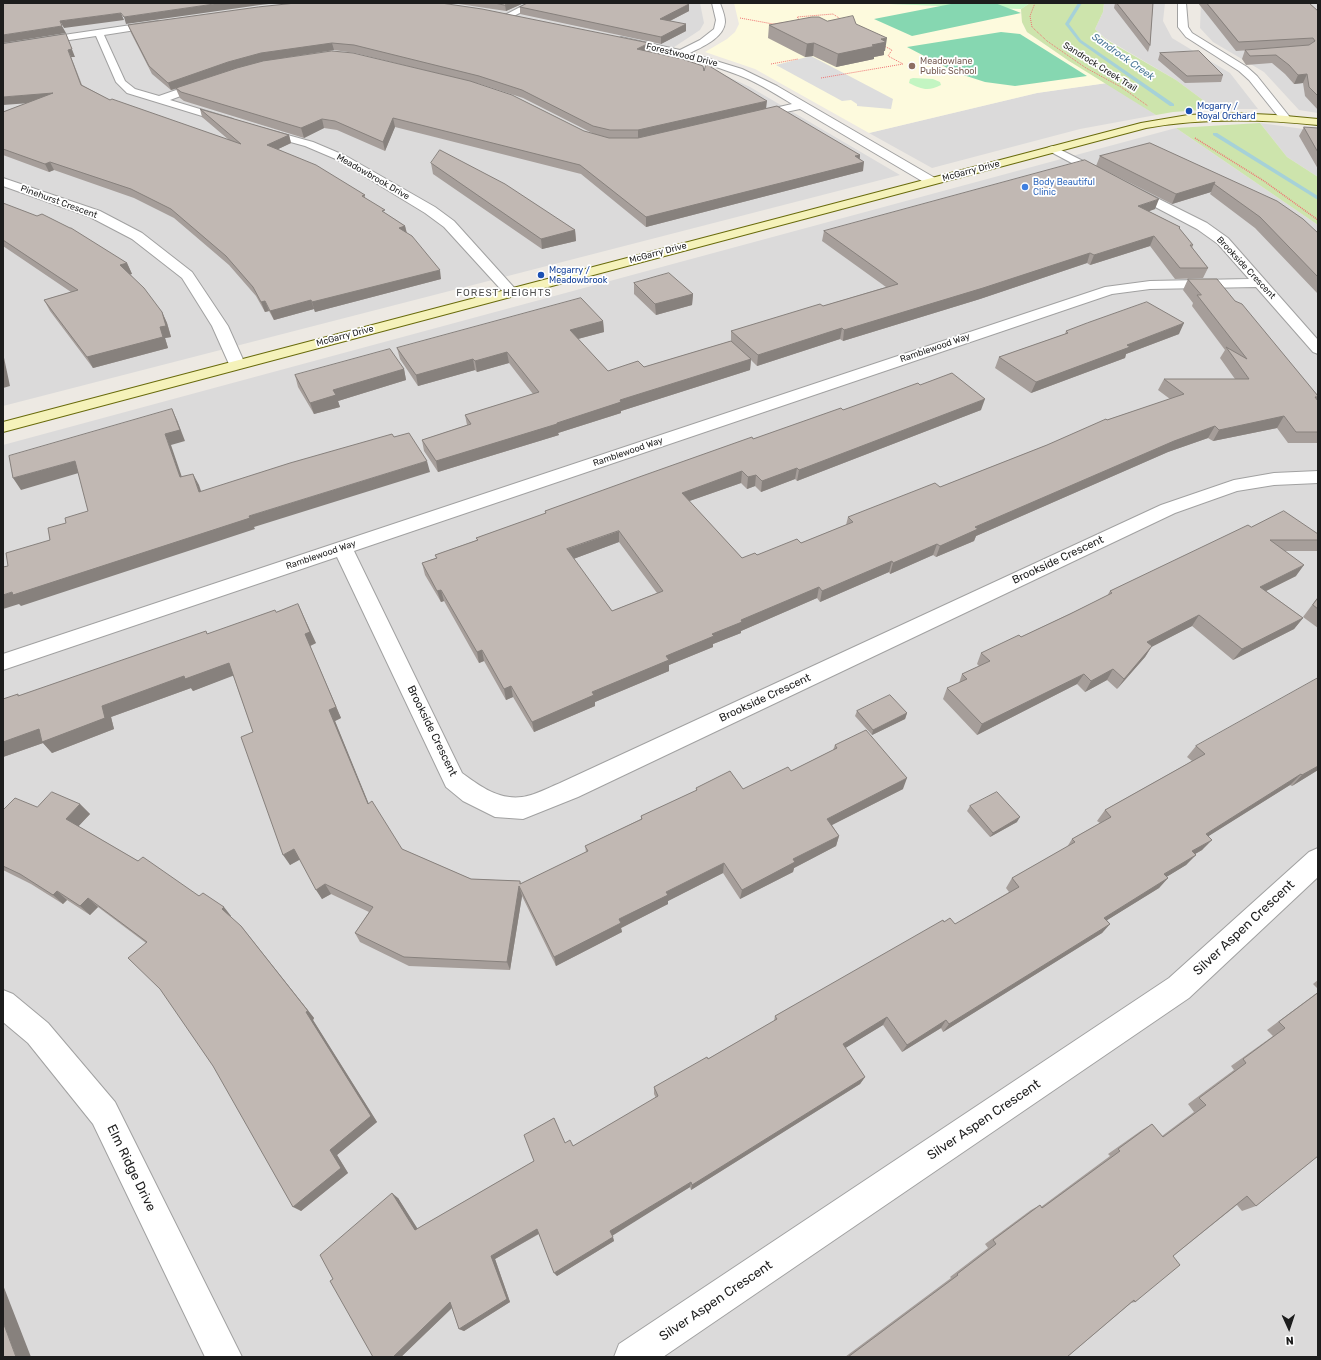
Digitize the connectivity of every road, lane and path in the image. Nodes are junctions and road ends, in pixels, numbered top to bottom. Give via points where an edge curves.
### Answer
1 (535, 3) edge
2 (716, 3) edge
3 (1035, 3) edge
4 (1182, 3) edge
5 (736, 17) dead end
6 (522, 19) edge
7 (843, 21) edge
8 (168, 23) edge
9 (99, 33) junction
10 (613, 39) edge
11 (879, 43) edge
12 (3, 47) edge
13 (681, 53) junction
14 (1238, 54) edge
15 (1219, 56) junction
16 (820, 78) dead end
17 (216, 79) edge
18 (159, 100) junction
19 (802, 104) junction
20 (1149, 107) dead end
21 (744, 118) edge
22 (1285, 118) junction
23 (1318, 122) edge
24 (1189, 134) dead end
25 (1052, 149) junction
26 (931, 181) junction
27 (3, 182) edge
28 (1318, 220) edge
29 (1261, 283) junction
30 (511, 292) junction
31 (1318, 349) edge
32 (237, 364) junction
33 (3, 427) edge
34 (1318, 477) edge
35 (343, 548) junction
36 (3, 662) edge
37 (1318, 860) edge
38 (3, 1004) edge
39 (224, 1357) edge
40 (632, 1357) edge

1 - 6 street via 503,16
2 - 13 street via 720,27 711,36
3 - 20 path, Sandrock Creek Trail via 1030,16 1032,27 1047,41
4 - 15 street via 1183,27 1194,39
5 - 7 path via 773,24 800,20 797,17 833,14
8 - 9 street
9 - 12 street
9 - 18 street, Meadowbrook Drive via 121,82 131,91
10 - 13 street, Forestwood Drive
11 - 16 path via 892,50 888,56 903,64
13 - 19 street, Forestwood Drive via 738,71
14 - 15 street
15 - 22 street via 1243,69 1253,78
17 - 18 street
18 - 30 street, Meadowbrook Drive via 309,144 342,158 450,224
19 - 21 street
19 - 26 street, Forestwood Drive
22 - 23 street, McGarry Drive
22 - 25 street, McGarry Drive via 1243,115 1169,120
24 - 28 path via 1264,181
25 - 26 street, McGarry Drive
25 - 29 street, Brookside Crescent via 1202,226 1223,241
26 - 30 street, McGarry Drive
27 - 32 street, Pinehurst Crescent via 96,214 137,236 187,275 220,326
29 - 31 street, Brookside Crescent
29 - 35 street, Ramblewood Way via 1150,285 1110,290
30 - 32 street, McGarry Drive
32 - 33 street, McGarry Drive
34 - 35 street, Brookside Crescent via 1274,478 1234,486 1168,509 569,790 523,808 495,806 472,794 454,780
35 - 36 street, Ramblewood Way
37 - 40 street, Silver Aspen Crescent via 1179,988
38 - 39 street, Elm Ridge Drive via 38,1033 104,1113

